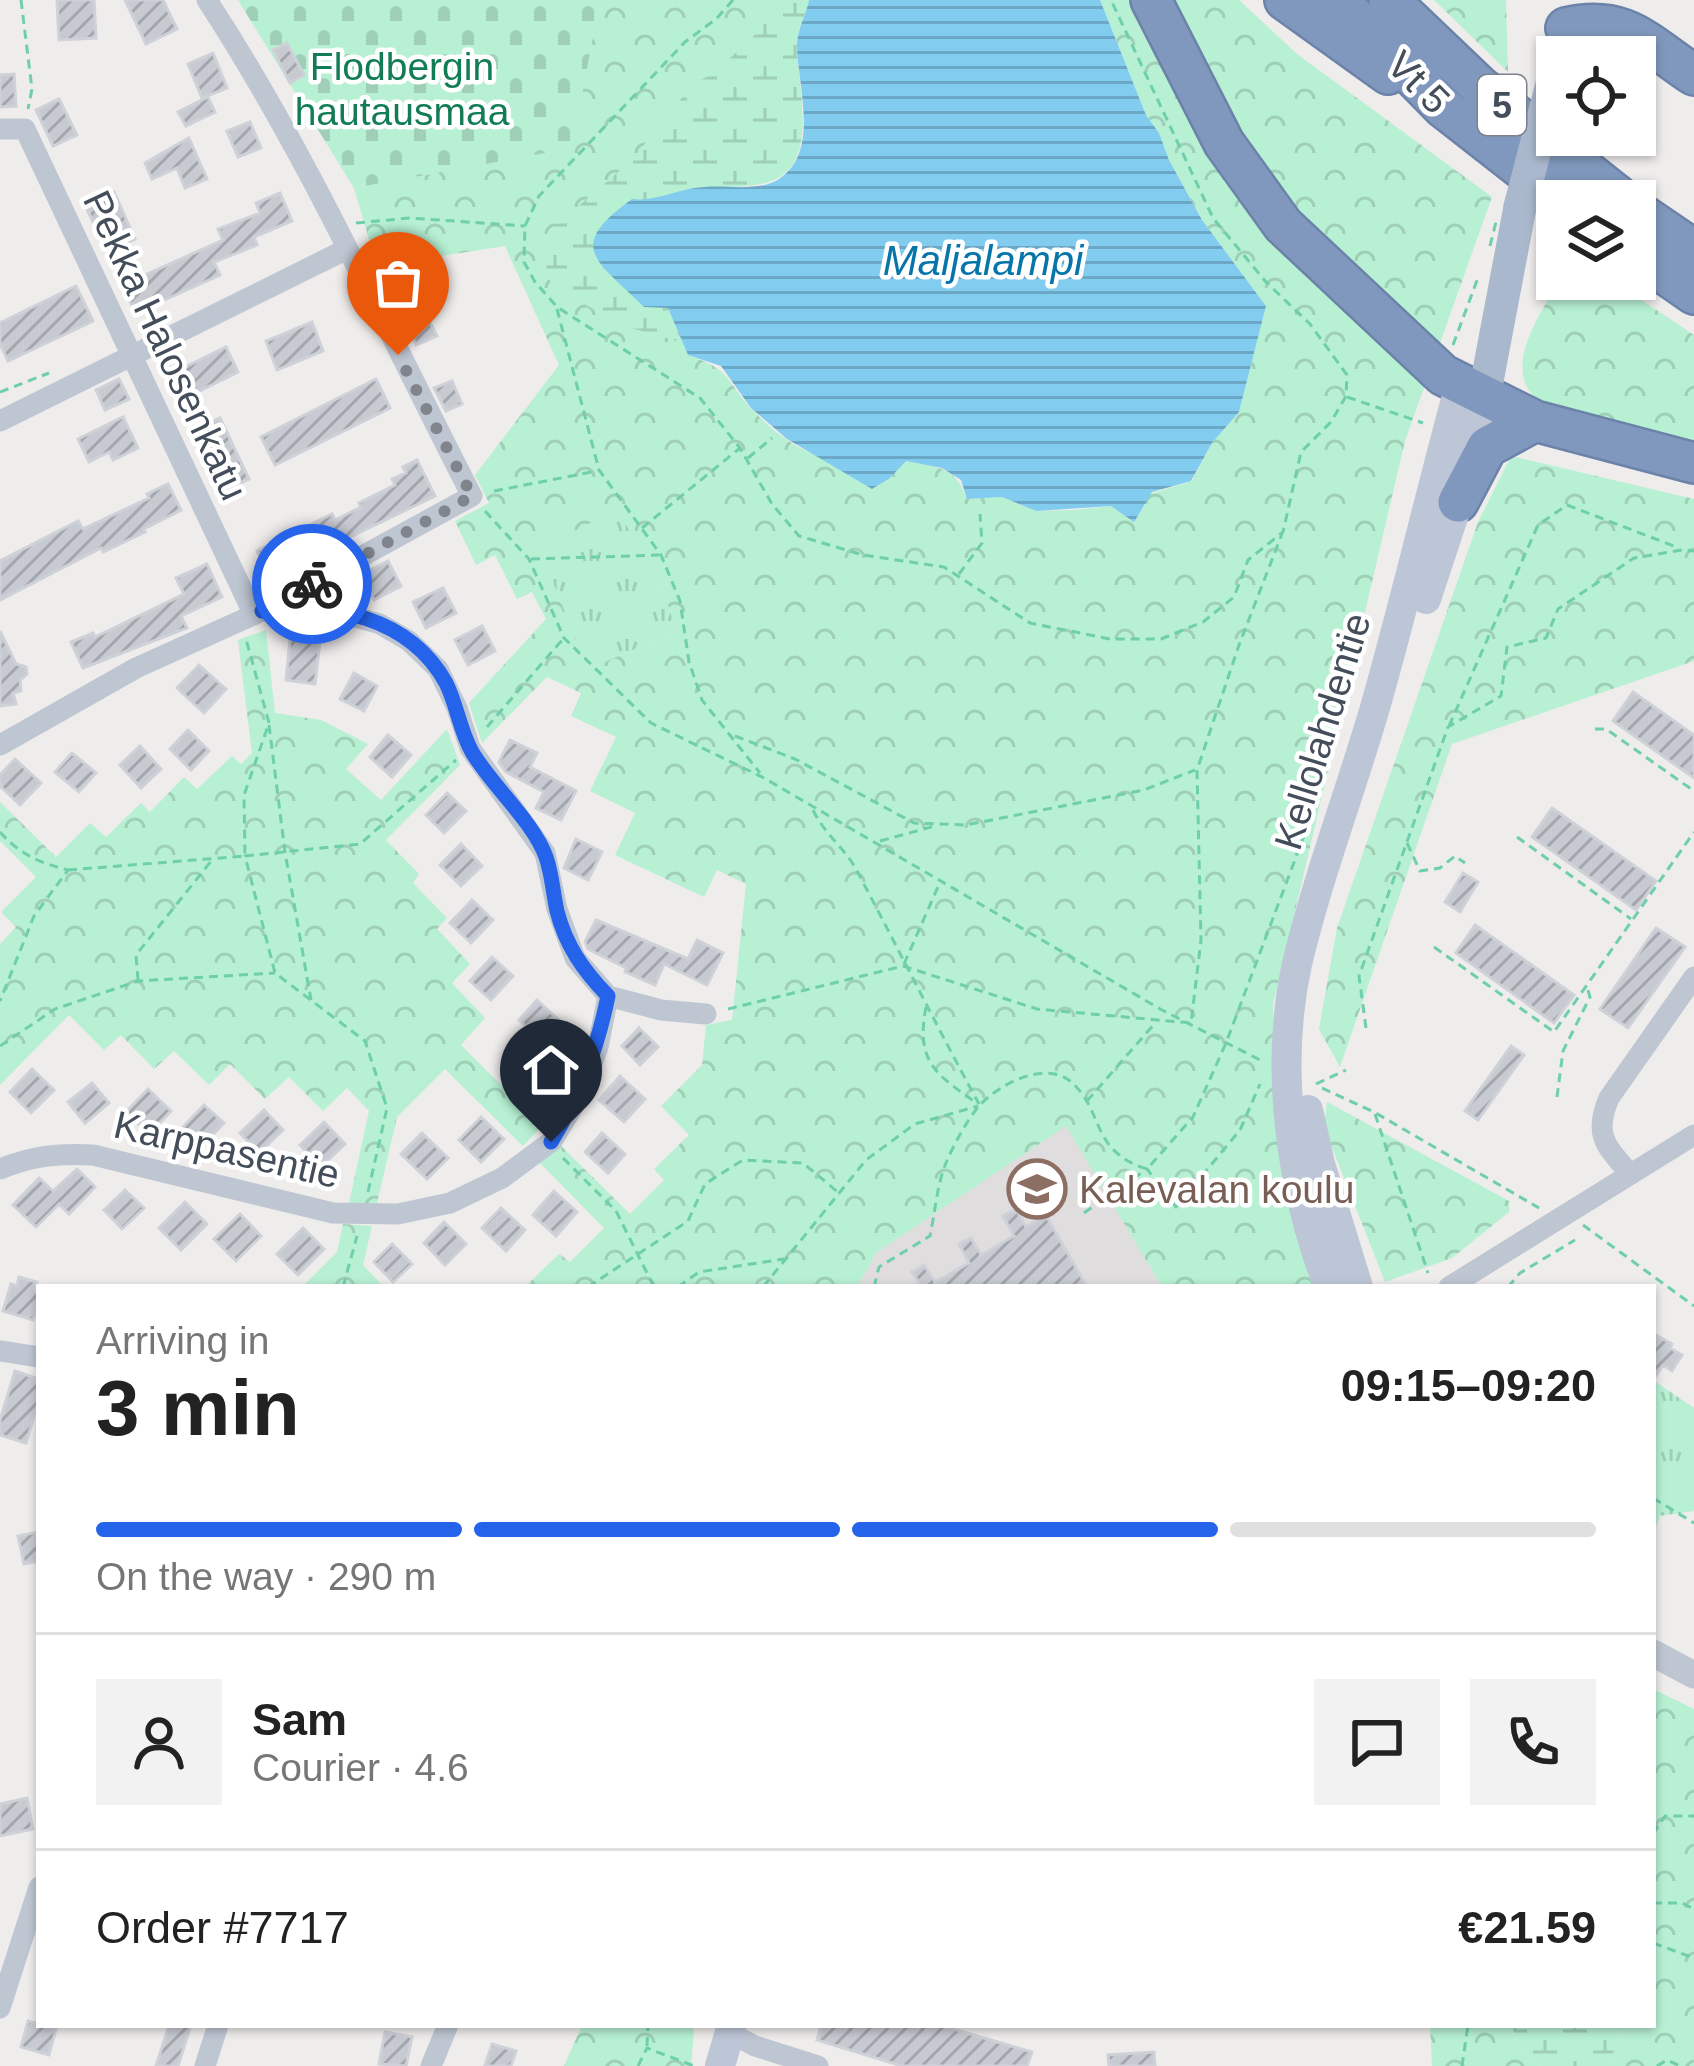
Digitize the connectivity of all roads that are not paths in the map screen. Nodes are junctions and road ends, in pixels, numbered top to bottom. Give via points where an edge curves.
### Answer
1 (207, 0) edge
2 (1151, 0) edge
3 (1285, 0) edge
4 (1338, 0) edge
5 (1389, 0) edge
6 (1626, 0) edge
7 (1568, 36) edge
8 (1636, 36) edge
9 (1656, 49) edge
10 (1694, 58) edge
11 (1694, 74) edge
12 (1444, 108) junction
13 (0, 129) edge
14 (1536, 144) edge
15 (1536, 180) edge
16 (1597, 180) edge
17 (1656, 224) edge
18 (347, 249) junction
19 (1694, 250) edge
20 (1656, 268) edge
21 (1694, 294) edge
22 (132, 358) junction
23 (1462, 386) junction
24 (0, 421) edge
25 (1535, 421) junction
26 (1694, 463) edge
27 (1457, 502) junction
28 (252, 615) junction
29 (0, 745) edge
30 (1694, 976) edge
31 (608, 996) junction
32 (706, 1014) road end
33 (1694, 1135) edge
34 (0, 1169) edge
35 (1630, 1174) junction
36 (1325, 1282) edge
37 (1357, 1284) edge
38 (1454, 1284) edge
39 (0, 1351) edge
40 (36, 1357) edge
41 (1656, 1655) edge
42 (1694, 1675) edge
43 (36, 1896) edge
44 (0, 2008) edge
45 (217, 2028) edge
46 (447, 2028) edge
47 (731, 2029) edge
48 (205, 2066) edge
49 (431, 2066) edge
50 (720, 2066) edge
51 (818, 2066) edge

1 - 18 street
2 - 23 highway via 1224,143 1283,225
3 - 12 highway
4 - 12 highway, Vt 5 / 5
5 - 16 highway, Vt 5 / 5 via 1478,86
6 - 10 highway
7 - 8 highway via 1594,21
9 - 11 highway
12 - 15 highway, Vt 5 / 5
13 - 22 street, Pekka Halosenkatu via 25,129
14 - 23 main road, Kellolahdentie, bridge
17 - 19 highway
18 - 22 street
18 - 28 street via 472,496
20 - 21 highway
22 - 24 street
22 - 28 street, Pekka Halosenkatu
23 - 25 highway
23 - 27 main road, Kellolahdentie
23 - 36 main road, Kellolahdentie via 1296,969 1289,1118
25 - 26 highway
25 - 27 highway via 1487,446
27 - 37 main road, Kellolahdentie via 1319,946 1305,1024 1308,1114
28 - 29 street via 136,668
28 - 31 street via 301,606 346,612 409,641 438,669 470,748 545,853 574,958
30 - 35 street via 1600,1117 1603,1140
31 - 32 street
31 - 34 street, Karppasentie via 580,1095 551,1142 450,1202 398,1214 333,1213 93,1155 49,1153
33 - 35 street
35 - 38 street
39 - 40 street
41 - 42 street
43 - 44 street
45 - 48 street
46 - 49 street
47 - 50 main road
47 - 51 street via 755,2046

